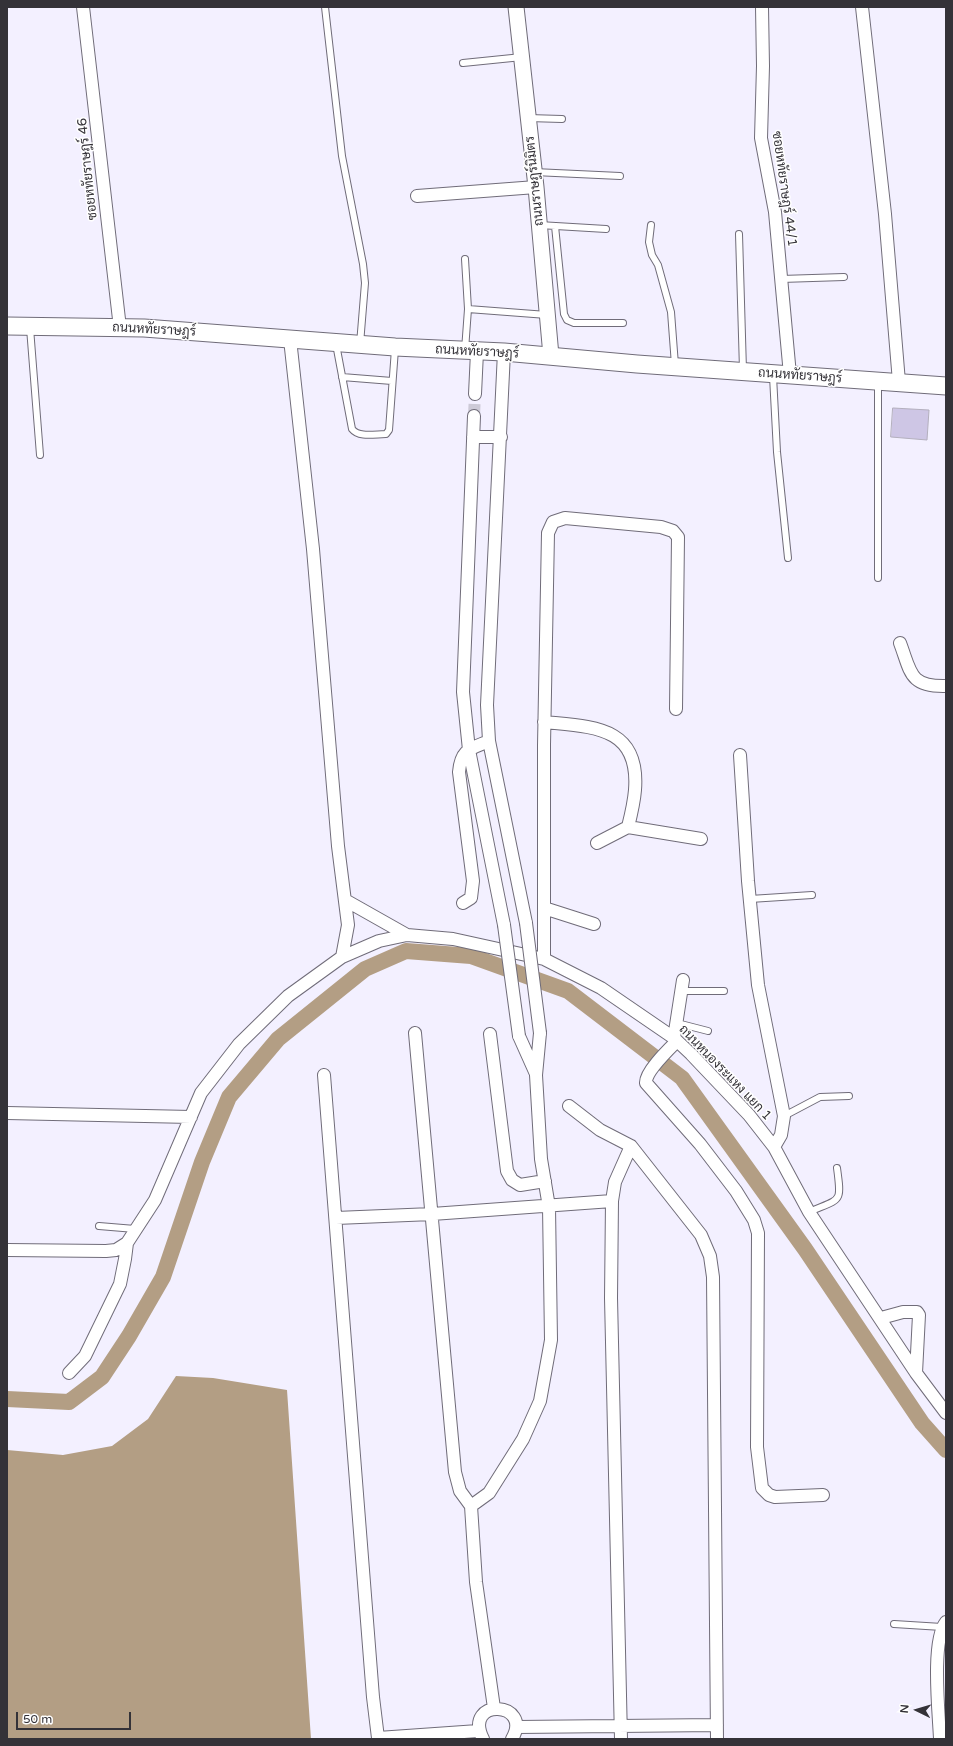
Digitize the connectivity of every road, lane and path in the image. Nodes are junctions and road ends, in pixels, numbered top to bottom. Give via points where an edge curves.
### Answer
1 (83, 7) edge
2 (326, 7) edge
3 (516, 7) edge
4 (762, 7) edge
5 (862, 7) edge
6 (522, 57) junction
7 (463, 63) dead end
8 (528, 118) junction
9 (562, 119) dead end
10 (620, 176) dead end
11 (535, 179) junction
12 (417, 196) dead end
13 (539, 225) junction
14 (555, 226) junction
15 (651, 226) dead end
16 (606, 229) dead end
17 (739, 234) dead end
18 (465, 258) dead end
19 (844, 277) dead end
20 (781, 279) junction
21 (468, 309) junction
22 (547, 314) junction
23 (623, 323) dead end
24 (7, 326) edge
25 (30, 326) junction
26 (120, 328) junction
27 (290, 339) junction
28 (336, 342) junction
29 (360, 345) junction
30 (395, 347) junction
31 (471, 352) junction
32 (504, 352) junction
33 (550, 356) junction
34 (675, 366) junction
35 (743, 371) junction
36 (772, 374) junction
37 (790, 375) junction
38 (342, 377) junction
39 (392, 381) junction
40 (878, 381) junction
41 (899, 382) junction
42 (946, 386) edge
43 (475, 394) tunnel mouth
44 (474, 416) tunnel mouth
45 (473, 437) junction
46 (501, 437) junction
47 (40, 455) dead end
48 (788, 558) dead end
49 (878, 578) dead end
50 (900, 643) dead end
51 (946, 686) edge
52 (676, 709) dead end
53 (544, 722) junction
54 (489, 741) junction
55 (469, 750) junction
56 (740, 756) dead end
57 (628, 827) junction
58 (701, 839) dead end
59 (597, 843) dead end
60 (812, 895) dead end
61 (750, 899) junction
62 (345, 900) junction
63 (463, 903) dead end
64 (544, 908) junction
65 (594, 924) dead end
66 (407, 935) junction
67 (342, 957) junction
68 (544, 959) junction
69 (682, 985) joint
70 (724, 991) dead end
71 (677, 1023) junction
72 (708, 1031) dead end
73 (415, 1033) dead end
74 (490, 1034) dead end
75 (676, 1040) junction
76 (324, 1075) dead end
77 (536, 1075) junction
78 (850, 1096) dead end
79 (569, 1106) dead end
80 (7, 1113) edge
81 (784, 1116) junction
82 (191, 1118) junction
83 (631, 1146) junction
84 (774, 1147) junction
85 (837, 1168) dead end
86 (545, 1182) junction
87 (612, 1201) junction
88 (549, 1207) junction
89 (809, 1212) junction
90 (432, 1214) junction
91 (336, 1218) junction
92 (99, 1226) dead end
93 (135, 1230) junction
94 (127, 1243) junction
95 (7, 1250) edge
96 (881, 1318) junction
97 (69, 1372) dead end
98 (916, 1373) junction
99 (946, 1413) edge
100 (823, 1495) dead end
101 (471, 1506) junction
102 (894, 1624) dead end
103 (944, 1624) edge
104 (942, 1688) edge
105 (494, 1708) junction
106 (717, 1725) junction
107 (621, 1726) junction
108 (517, 1727) junction
109 (480, 1735) edge
110 (378, 1738) edge
111 (512, 1739) edge
112 (621, 1739) edge
113 (717, 1739) edge
114 (940, 1739) edge

1 - 26 street, ซอยหทัยราษฎร์ 46
2 - 29 lane via 342,156 365,283
3 - 6 street, ถนนราษฎร์นิมิตร
4 - 20 street, ซอยหทัยราษฎร์ 44/1 via 761,138 775,212
5 - 41 street via 885,214
6 - 7 lane
6 - 8 street, ถนนราษฎร์นิมิตร
8 - 9 lane
8 - 11 street, ถนนราษฎร์นิมิตร
10 - 11 lane
11 - 12 street
11 - 13 street, ถนนราษฎร์นิมิตร
13 - 14 lane
13 - 22 street, ถนนราษฎร์นิมิตร
14 - 16 lane
14 - 23 lane via 564,314 568,320 574,323
15 - 34 lane via 649,242 652,255 658,265 671,312
17 - 35 lane
18 - 21 lane
19 - 20 lane
20 - 37 street, ซอยหทัยราษฎร์ 44/1
21 - 22 lane
21 - 31 lane
22 - 33 street, ถนนราษฎร์นิมิตร
24 - 25 main road, ถนนหทัยราษฎร์
25 - 26 main road, ถนนหทัยราษฎร์
25 - 47 lane
26 - 27 main road, ถนนหทัยราษฎร์
27 - 28 main road, ถนนหทัยราษฎร์
27 - 62 street via 313,549 338,846
28 - 29 main road, ถนนหทัยราษฎร์
28 - 38 lane
29 - 30 main road, ถนนหทัยราษฎร์
30 - 31 main road, ถนนหทัยราษฎร์
30 - 39 lane
31 - 32 main road, ถนนหทัยราษฎร์
31 - 43 street
32 - 33 main road, ถนนหทัยราษฎร์
32 - 46 street
33 - 34 main road, ถนนหทัยราษฎร์
34 - 35 main road, ถนนหทัยราษฎร์
35 - 36 main road, ถนนหทัยราษฎร์
36 - 37 main road, ถนนหทัยราษฎร์
36 - 48 lane
37 - 40 main road, ถนนหทัยราษฎร์
38 - 39 lane
38 - 39 lane via 352,429 360,434 386,434 389,430
40 - 41 main road, ถนนหทัยราษฎร์
40 - 49 lane
41 - 42 main road, ถนนหทัยราษฎร์
44 - 45 street
45 - 46 street
45 - 55 street via 463,692
46 - 54 street via 487,705
50 - 51 street via 914,679 922,683
52 - 53 street via 678,537 674,532 661,527 564,518 553,522 548,533
53 - 57 street via 585,726 616,736 626,746 633,764 635,790
53 - 64 street
54 - 55 street
54 - 77 street, bridge via 526,923 540,1033
55 - 63 street via 460,760 459,772 472,881 471,898
55 - 77 street, bridge via 504,925 520,1036
56 - 61 street
57 - 58 street
57 - 59 street
60 - 61 lane
61 - 81 street via 758,985
62 - 66 street
62 - 67 street via 348,924
64 - 65 street
64 - 68 street
66 - 67 street, ถนนหนองระแหง แยก 1 via 379,941
66 - 68 street, ถนนหนองระแหง แยก 1 via 453,939
67 - 82 street, ถนนหนองระแหง แยก 1 via 288,996 239,1044 202,1093
68 - 75 street, ถนนหนองระแหง แยก 1 via 601,988
69 - 70 lane
69 - 71 street
71 - 72 lane
71 - 75 street
73 - 90 street
74 - 86 street via 507,1171 512,1180 520,1185
75 - 84 street, ถนนหนองระแหง แยก 1 via 750,1115
75 - 100 street via 649,1074 646,1080 648,1086 709,1156 736,1191 757,1226 757,1447 762,1488 775,1497
76 - 91 street
77 - 86 street via 541,1159
78 - 81 lane via 820,1097
79 - 83 street via 600,1130
80 - 82 street
81 - 84 street via 781,1135
82 - 93 street, ถนนหนองระแหง แยก 1 via 155,1200
83 - 87 street via 615,1182
83 - 106 street via 700,1235 710,1256 713,1276
84 - 89 street, ถนนหนองระแหง แยก 1
85 - 89 lane via 839,1197
86 - 88 street
87 - 88 street
87 - 107 street via 611,1298
88 - 90 street
88 - 101 street via 551,1340 540,1401 523,1439 489,1493
89 - 96 street, ถนนหนองระแหง แยก 1
90 - 91 street
90 - 101 street via 455,1472 460,1491
91 - 110 street
92 - 93 lane
93 - 94 street, ถนนหนองระแหง แยก 1
94 - 95 street via 116,1250 106,1251
94 - 97 street via 120,1284 85,1356
96 - 98 street, ถนนหนองระแหง แยก 1
96 - 98 street via 903,1312 917,1312 919,1315
98 - 99 street, ถนนหนองระแหง แยก 1
101 - 105 street via 476,1582
102 - 103 lane
103 - 104 street via 939,1641
104 - 114 street
105 - 108 street via 501,1708 512,1715
105 - 109 street via 480,1720
106 - 107 street
106 - 113 street
107 - 108 street
107 - 112 street
108 - 111 street
109 - 110 street

